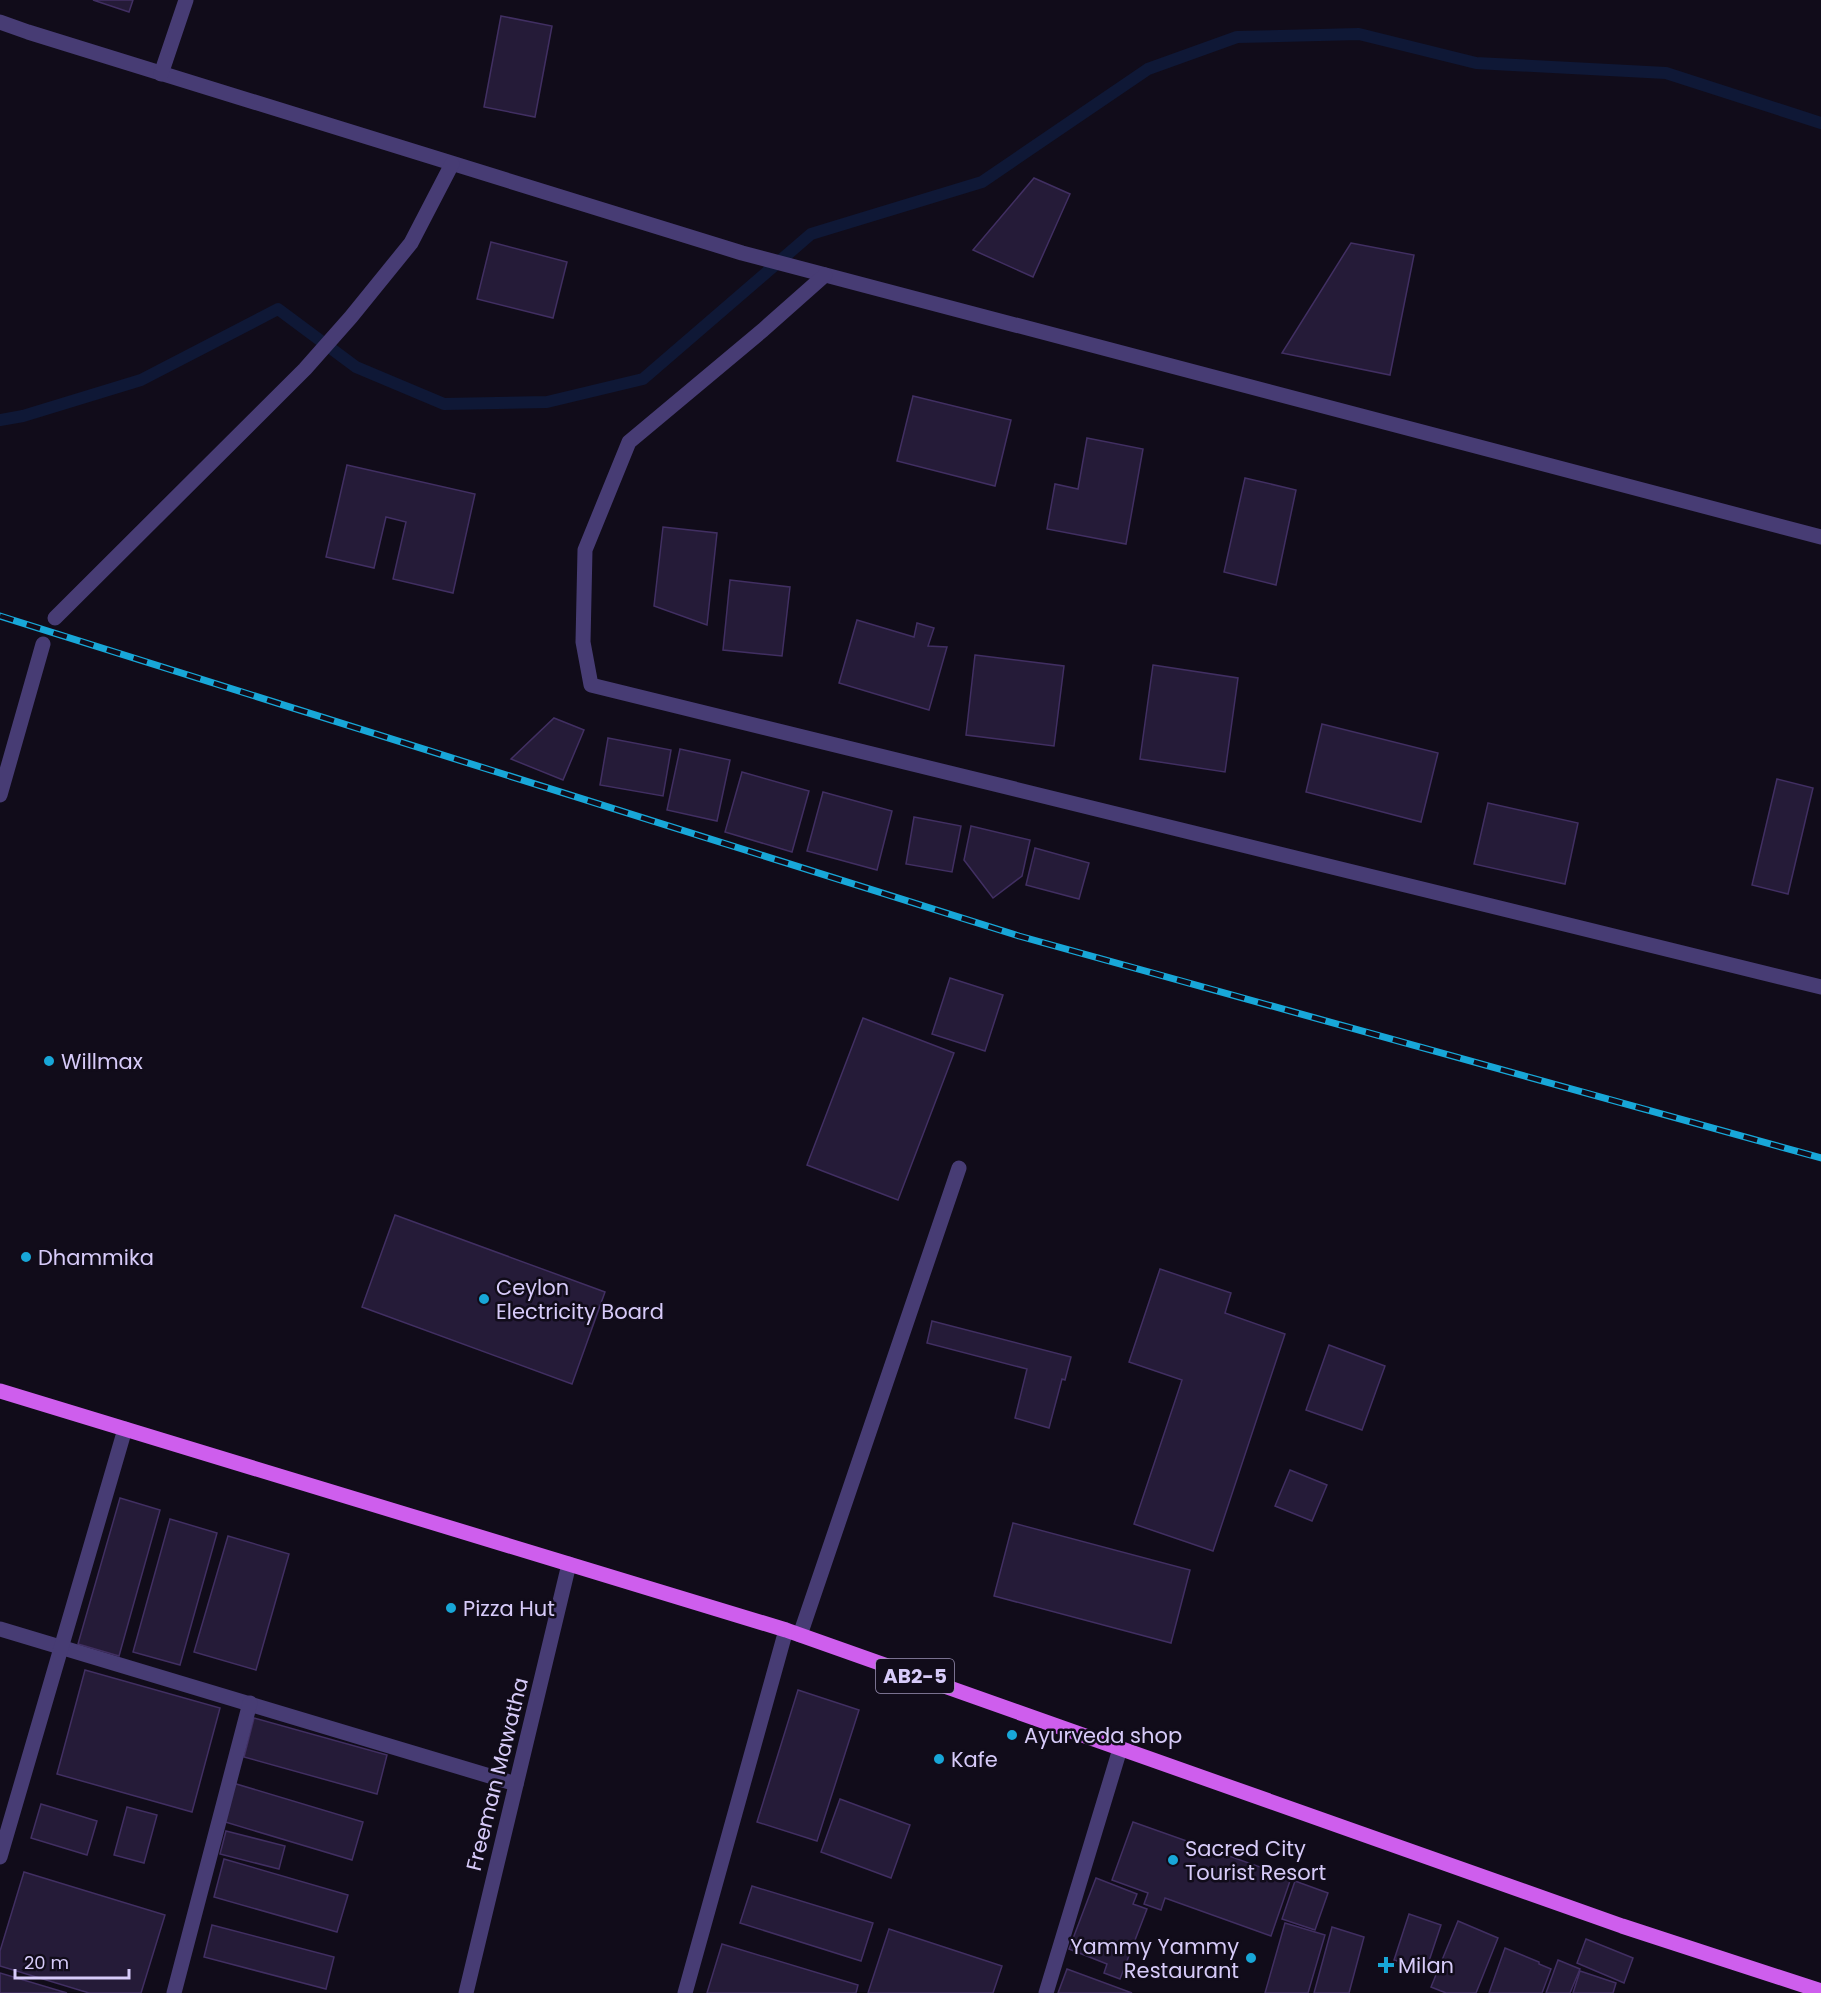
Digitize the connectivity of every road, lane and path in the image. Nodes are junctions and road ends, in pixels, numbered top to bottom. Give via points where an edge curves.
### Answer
1 (186, 0) edge
2 (0, 22) edge
3 (161, 74) junction
4 (452, 164) junction
5 (825, 275) junction
6 (1821, 537) edge
7 (55, 618) dead end
8 (42, 644) dead end
9 (0, 795) edge
10 (1821, 987) edge
11 (959, 1168) dead end
12 (0, 1391) edge
13 (125, 1429) junction
14 (569, 1564) junction
15 (0, 1629) edge
16 (793, 1633) junction
17 (61, 1646) junction
18 (250, 1703) junction
19 (1120, 1749) junction
20 (516, 1784) junction
21 (0, 1857) edge
22 (1821, 1991) edge
23 (174, 1993) edge
24 (466, 1993) edge
25 (686, 1993) edge
26 (1046, 1993) edge

1 - 3 street
2 - 3 street
3 - 4 street
4 - 5 street
4 - 7 street via 411,243 351,317 305,369
5 - 6 street
5 - 10 street via 629,442 585,550 583,642 591,685
8 - 9 street
11 - 16 street
12 - 13 main road, AB2-5
13 - 14 main road, AB2-5
13 - 17 street
14 - 16 main road, AB2-5
14 - 20 street, Freeman Mawatha
15 - 17 street
16 - 19 main road, AB2-5
16 - 25 street
17 - 18 street
17 - 21 street
18 - 20 street
18 - 23 street
19 - 22 main road, AB2-5 via 1622,1926
19 - 26 street
20 - 24 street, Freeman Mawatha

